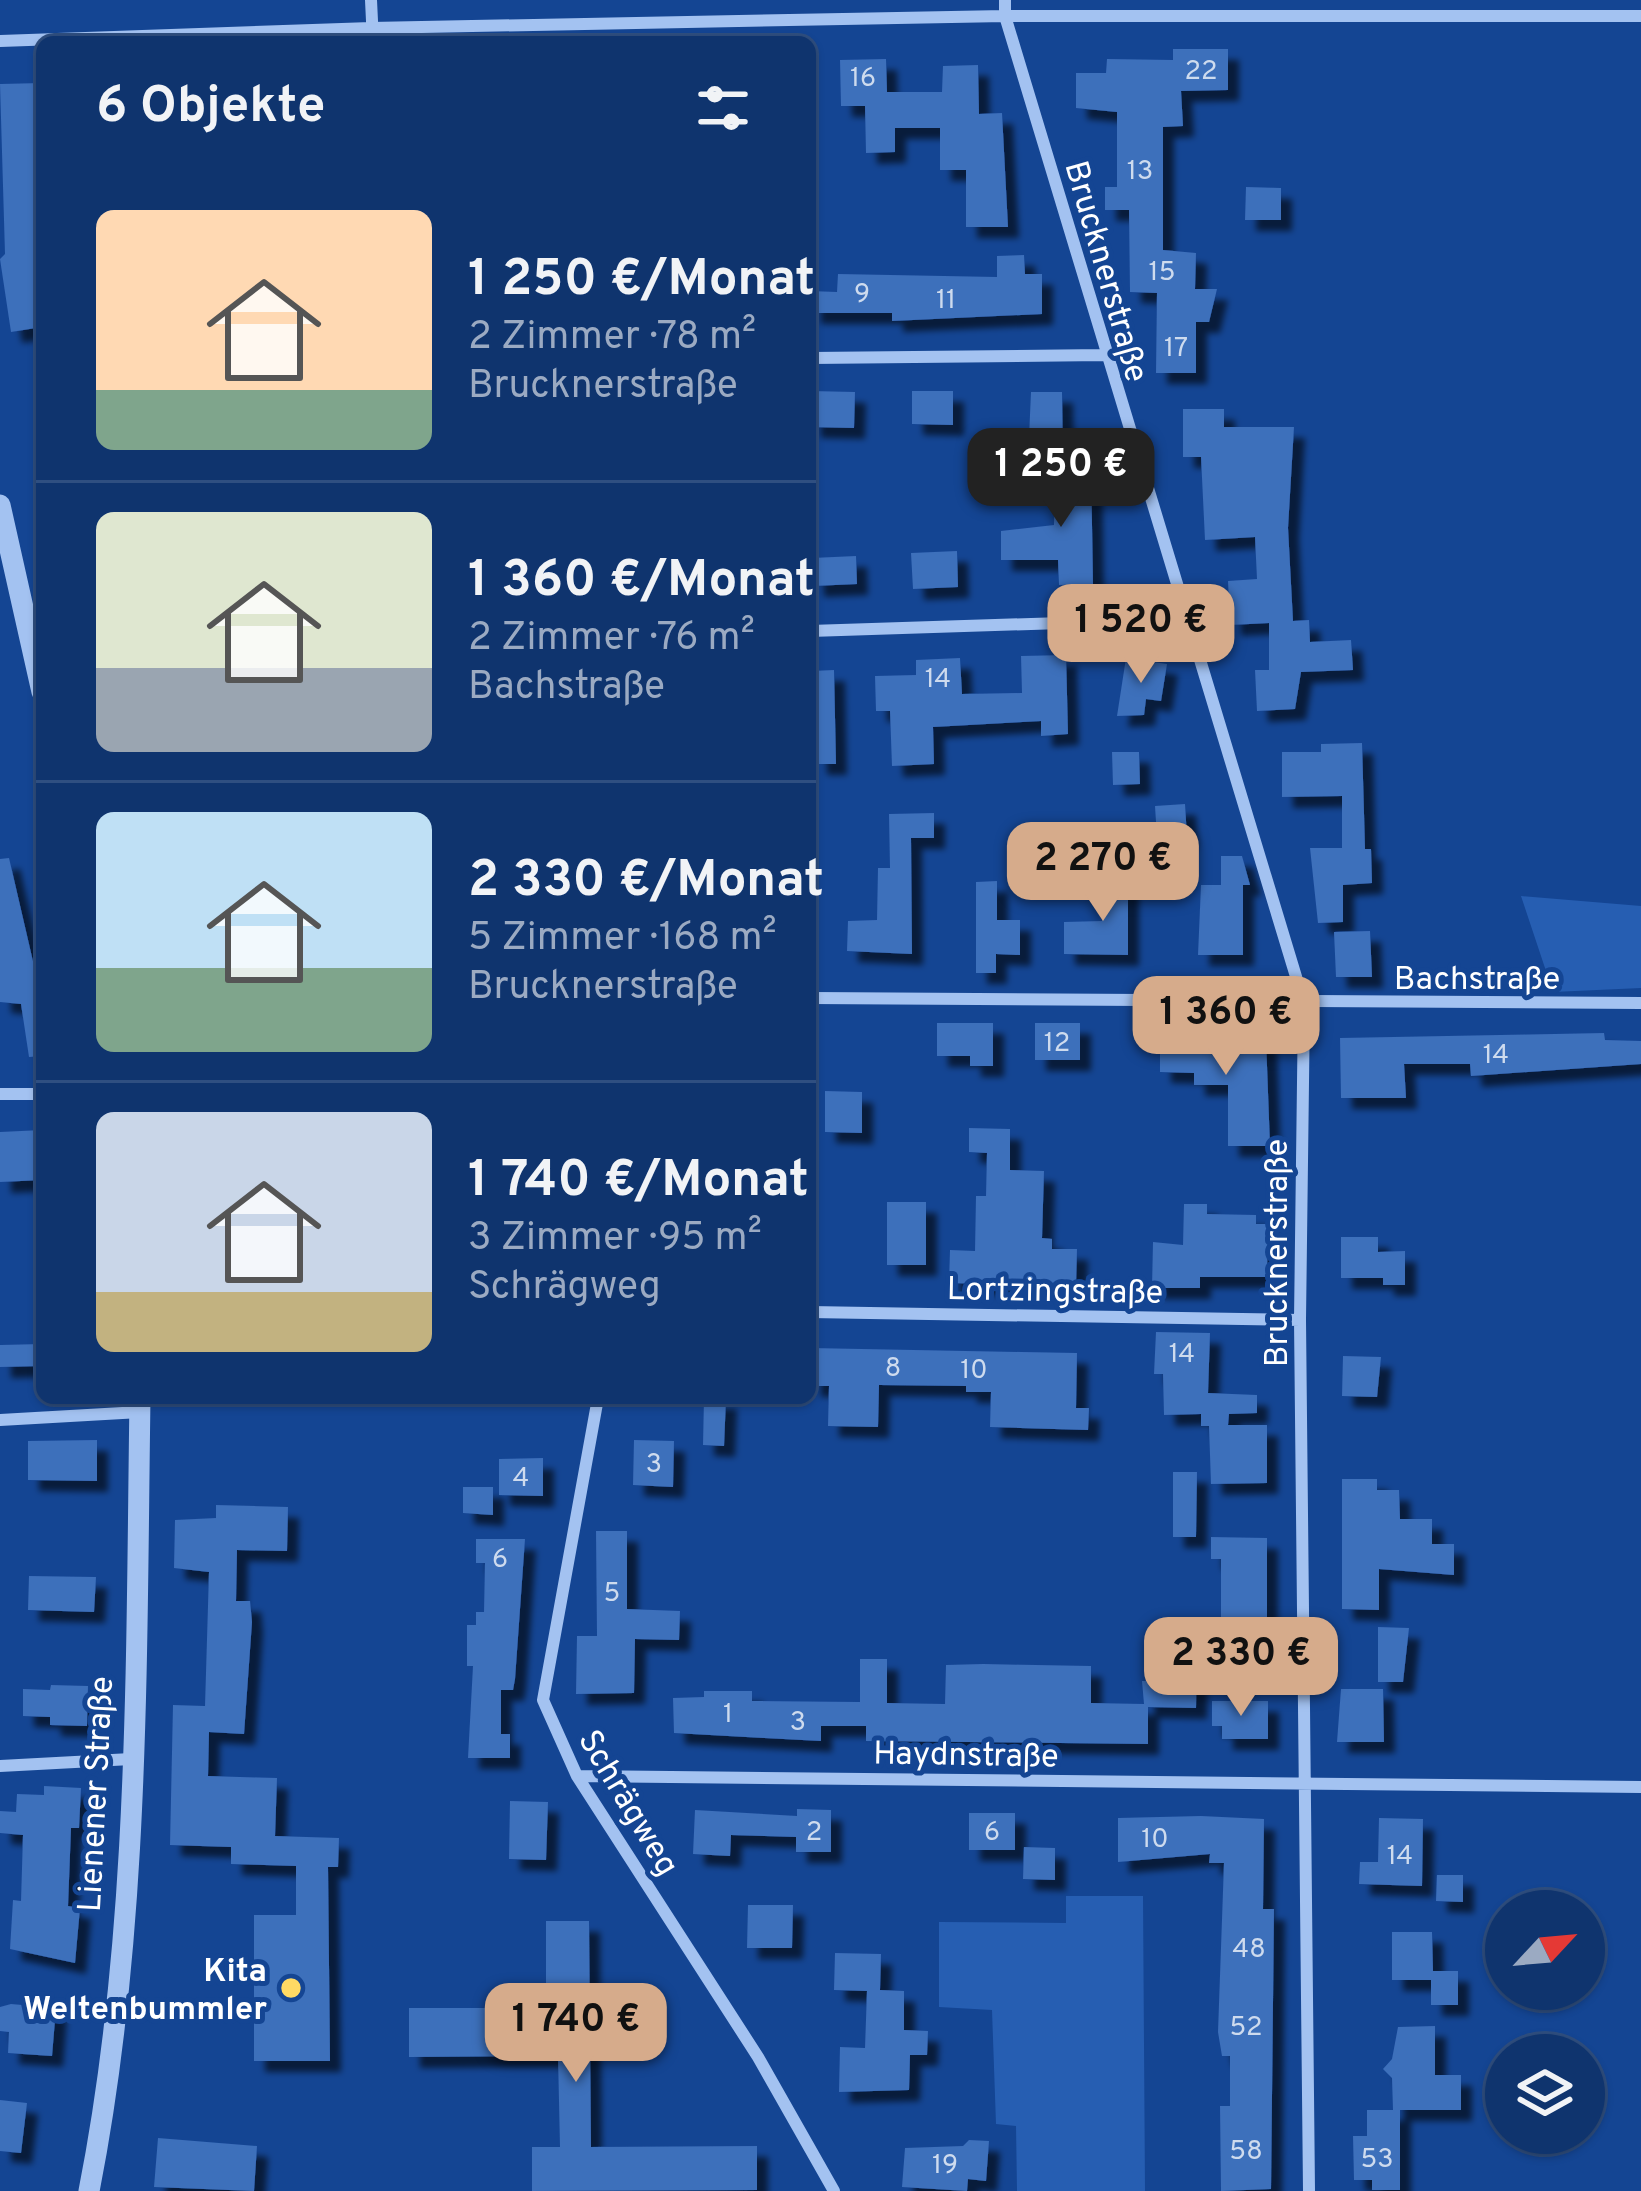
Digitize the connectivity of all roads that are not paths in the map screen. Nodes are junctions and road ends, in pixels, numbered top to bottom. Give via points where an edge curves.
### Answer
1 (371, 0) edge
2 (1005, 0) edge
3 (1005, 16) junction
4 (1641, 16) edge
5 (372, 35) edge
6 (310, 36) edge
7 (36, 40) edge
8 (0, 41) edge
9 (1104, 355) junction
10 (816, 358) edge
11 (0, 505) edge
12 (1184, 620) junction
13 (816, 631) edge
14 (36, 650) edge
15 (816, 998) edge
16 (1304, 1003) junction
17 (1641, 1003) edge
18 (0, 1094) edge
19 (36, 1094) edge
20 (816, 1312) edge
21 (1300, 1320) junction
22 (597, 1404) edge
23 (140, 1405) edge
24 (0, 1420) edge
25 (131, 1759) junction
26 (0, 1766) edge
27 (578, 1776) junction
28 (1306, 1787) junction
29 (1641, 1787) edge
30 (89, 2191) edge
31 (834, 2191) edge
32 (1309, 2191) edge

1 - 5 street
2 - 3 street, Brucknerstraße
3 - 4 street
3 - 5 street
3 - 9 street, Brucknerstraße
5 - 6 street
7 - 8 street
9 - 10 street
9 - 12 street, Brucknerstraße
11 - 14 street
12 - 13 street
12 - 16 street, Brucknerstraße
15 - 16 street, Bachstraße
16 - 17 street, Bachstraße
16 - 21 street, Brucknerstraße
18 - 19 street
20 - 21 street, Lortzingstraße
21 - 28 street, Brucknerstraße
22 - 27 street, Schrägweg via 544,1700
23 - 24 street
23 - 25 street, Lienener Straße
25 - 26 street
25 - 30 street, Lienener Straße via 118,1959
27 - 28 street, Haydnstraße
27 - 31 street, Schrägweg
28 - 29 street, Haydnstraße
28 - 32 street, Brucknerstraße

